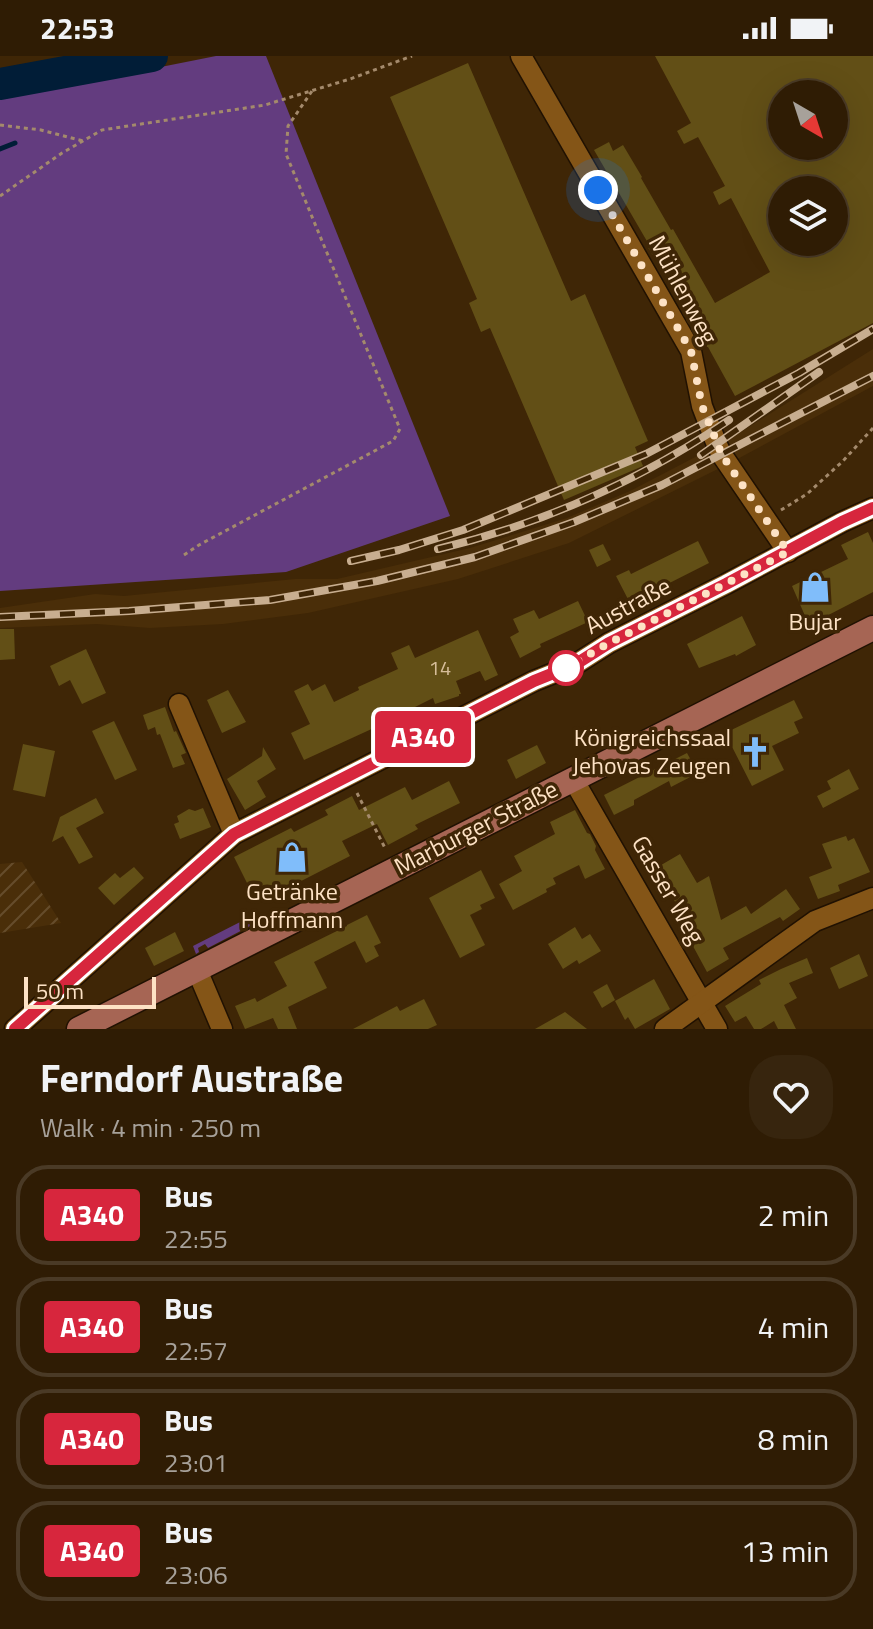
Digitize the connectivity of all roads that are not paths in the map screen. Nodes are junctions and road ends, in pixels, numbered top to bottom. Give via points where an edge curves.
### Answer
1 (521, 56) edge
2 (873, 508) edge
3 (788, 552) junction
4 (873, 628) edge
5 (179, 704) dead end
6 (573, 779) junction
7 (234, 834) junction
8 (873, 898) edge
9 (197, 970) junction
10 (703, 1002) junction
11 (15, 1029) edge
12 (79, 1029) edge
13 (222, 1029) edge
14 (665, 1029) edge
15 (717, 1029) edge

1 - 3 street, Mühlenweg via 691,351 702,406 722,455
2 - 3 street, Austraße
3 - 7 street, Austraße
4 - 6 main road, Marburger Straße
5 - 7 street
6 - 9 main road, Marburger Straße
6 - 10 street, Gasser Weg
7 - 11 street, Austraße
8 - 10 street via 815,921
9 - 12 main road, Marburger Straße
9 - 13 street
10 - 14 street
10 - 15 street, Gasser Weg

